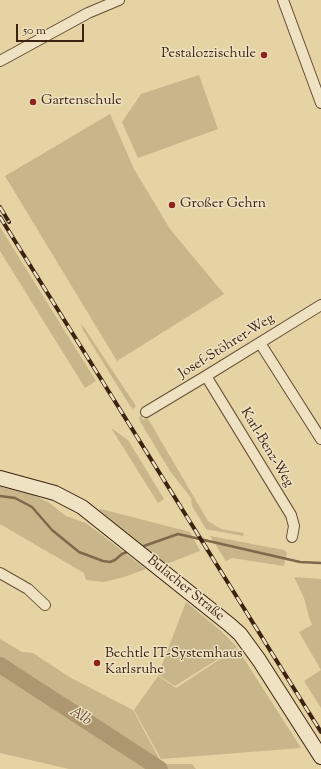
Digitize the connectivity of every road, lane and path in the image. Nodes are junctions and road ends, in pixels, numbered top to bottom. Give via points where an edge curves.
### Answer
1 (119, 0) edge
2 (284, 0) edge
3 (0, 61) edge
4 (321, 103) edge
5 (321, 305) edge
6 (260, 343) junction
7 (206, 376) junction
8 (146, 412) dead end
9 (321, 439) edge
10 (0, 478) edge
11 (292, 537) dead end
12 (0, 573) edge
13 (45, 605) dead end
14 (321, 757) edge

1 - 3 street via 88,13
2 - 4 street
5 - 6 street, Josef-Stöhrer-Weg
6 - 7 street, Josef-Stöhrer-Weg
6 - 9 street
7 - 8 street, Josef-Stöhrer-Weg
7 - 11 street, Karl-Benz-Weg via 291,515 294,526
10 - 14 street, Bulacher Straße via 66,498 94,515 240,634
12 - 13 street via 28,589

